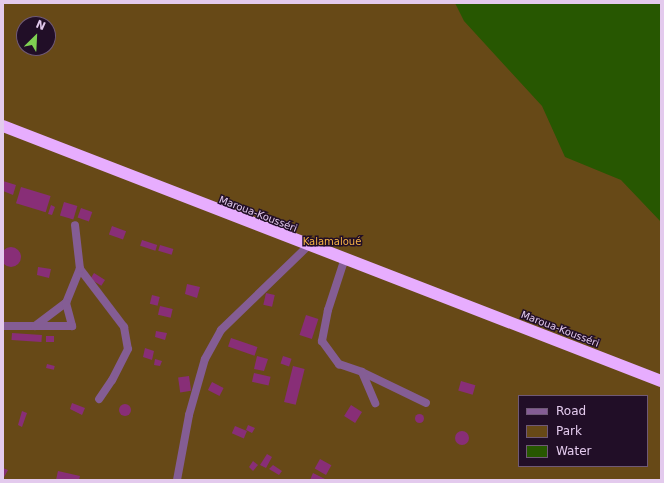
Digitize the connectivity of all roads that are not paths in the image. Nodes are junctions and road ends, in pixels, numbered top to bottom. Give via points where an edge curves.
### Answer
1 (3, 126) edge
2 (75, 225) dead end
3 (308, 246) junction
4 (344, 261) junction
5 (80, 269) junction
6 (66, 303) junction
7 (3, 326) edge
8 (35, 326) junction
9 (362, 372) junction
10 (661, 381) edge
11 (98, 398) dead end
12 (375, 403) dead end
13 (426, 403) dead end
14 (176, 480) edge

1 - 3 highway, Maroua-Kousséri
2 - 5 street
3 - 4 highway, Maroua-Kousséri
3 - 14 street via 222,330 205,359 189,415
4 - 9 street via 328,310 322,341 339,364
4 - 10 highway, Maroua-Kousséri
5 - 6 street
5 - 11 street via 124,327 128,349 112,380
6 - 8 street
6 - 8 street via 72,326
7 - 8 street
9 - 12 street
9 - 13 street

